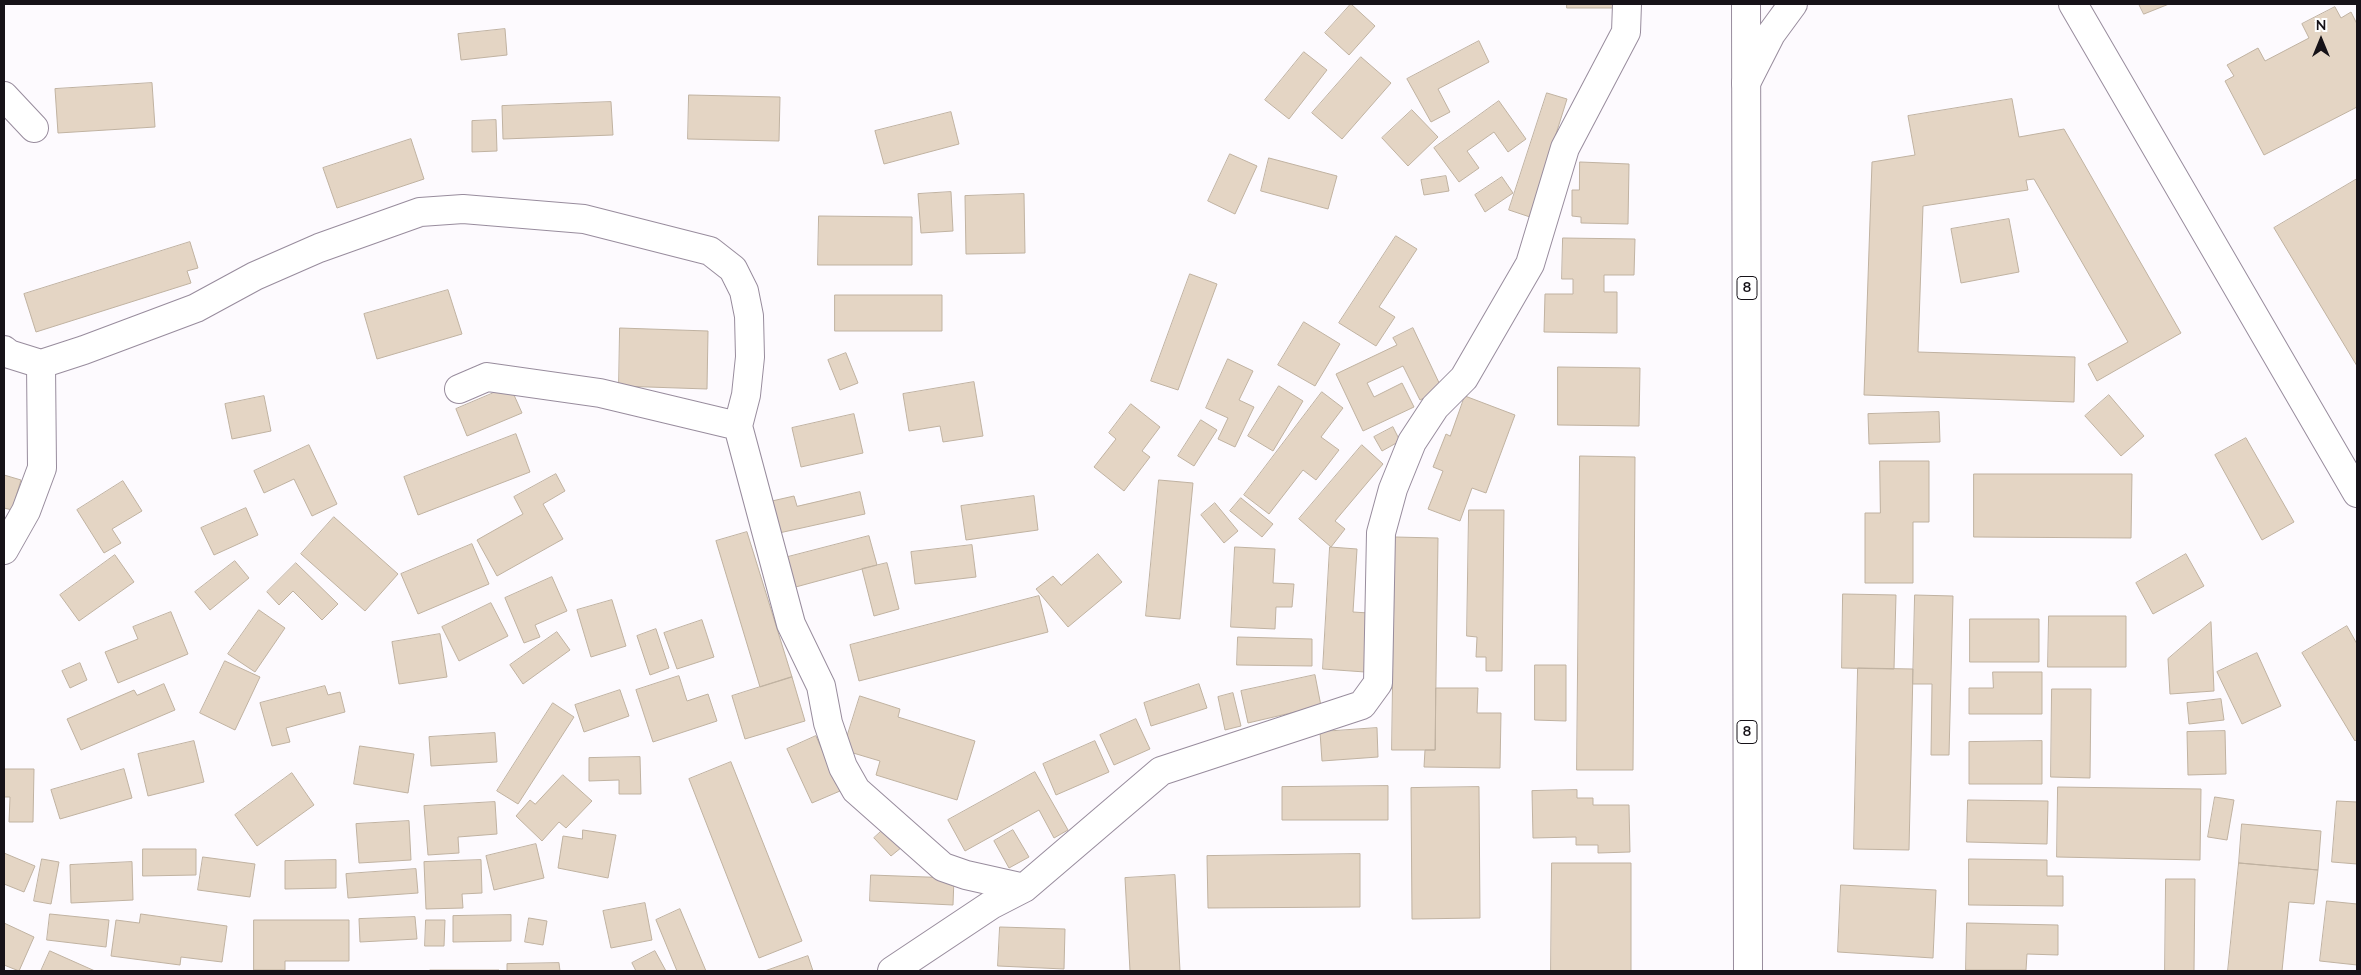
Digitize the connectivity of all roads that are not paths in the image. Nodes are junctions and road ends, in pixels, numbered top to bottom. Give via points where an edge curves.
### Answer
1 (1627, 4) edge
2 (1746, 4) edge
3 (1764, 4) edge
4 (1793, 4) edge
5 (2072, 5) edge
6 (1746, 83) junction
7 (4, 96) edge
8 (34, 128) dead end
9 (4, 350) edge
10 (40, 364) junction
11 (459, 389) dead end
12 (738, 426) junction
13 (2357, 493) edge
14 (4, 550) edge
15 (1024, 888) junction
16 (892, 971) edge
17 (1748, 971) edge

1 - 15 street via 1626,32 1565,148 1530,264 1464,378 1435,407 1412,442 1393,489 1381,533 1378,683 1362,705 1161,771
2 - 6 street, 8
3 - 6 street, 8
4 - 6 street via 1771,34
5 - 13 street
6 - 17 street, 8
7 - 8 street
9 - 10 street
10 - 12 street via 196,308 255,276 319,248 420,212 463,209 507,211 584,218 710,251 733,270 744,291 749,324 746,395
10 - 14 street via 42,468 26,511
11 - 12 street via 487,376 600,393
12 - 15 street via 791,624 820,686 840,758 856,790 943,867
15 - 16 street

